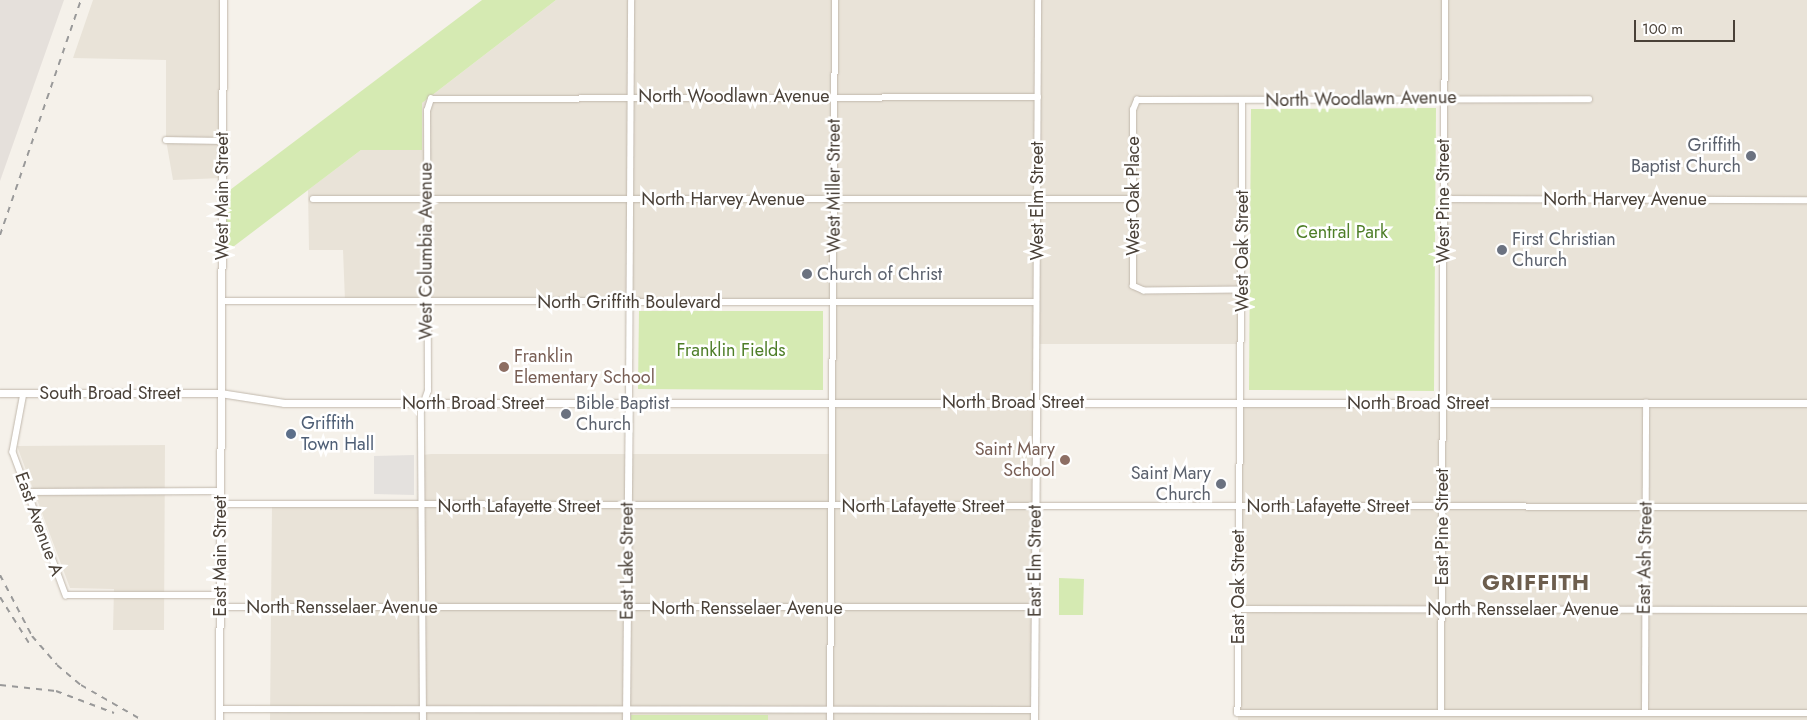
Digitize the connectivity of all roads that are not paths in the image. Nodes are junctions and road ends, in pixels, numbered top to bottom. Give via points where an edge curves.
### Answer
1 (223, 0) edge
2 (631, 0) edge
3 (835, 0) edge
4 (1038, 0) edge
5 (1445, 0) edge
6 (630, 96) junction
7 (834, 96) junction
8 (1038, 97) junction
9 (1444, 99) junction
10 (1589, 99) dead end
11 (431, 100) joint
12 (1243, 100) junction
13 (1134, 103) joint
14 (166, 140) dead end
15 (222, 142) junction
16 (1037, 198) junction
17 (630, 199) junction
18 (834, 199) junction
19 (1133, 199) junction
20 (1443, 199) junction
21 (313, 200) dead end
22 (427, 200) junction
23 (1807, 200) edge
24 (1242, 290) junction
25 (221, 301) junction
26 (425, 302) junction
27 (629, 302) junction
28 (833, 302) junction
29 (1036, 302) junction
30 (24, 393) junction
31 (220, 393) junction
32 (0, 394) edge
33 (629, 402) junction
34 (832, 402) junction
35 (1036, 402) junction
36 (1240, 402) junction
37 (424, 403) junction
38 (1442, 403) junction
39 (1646, 403) junction
40 (1807, 403) edge
41 (28, 492) junction
42 (220, 492) junction
43 (220, 504) junction
44 (424, 505) junction
45 (627, 506) junction
46 (832, 506) junction
47 (1035, 506) junction
48 (1238, 506) junction
49 (1646, 506) junction
50 (1442, 507) junction
51 (1807, 507) edge
52 (219, 595) junction
53 (219, 607) junction
54 (424, 608) junction
55 (627, 608) junction
56 (831, 608) junction
57 (1035, 608) junction
58 (1239, 609) junction
59 (1441, 609) junction
60 (1644, 609) junction
61 (1807, 610) edge
62 (219, 709) junction
63 (423, 709) junction
64 (626, 710) junction
65 (830, 710) junction
66 (1034, 710) junction
67 (1441, 712) junction
68 (1645, 712) junction
69 (1807, 713) edge
70 (219, 720) edge
71 (423, 720) edge
72 (626, 720) edge
73 (830, 720) edge
74 (1034, 720) edge

1 - 15 street, West Main Street
2 - 6 street
3 - 7 street, West Miller Street
4 - 8 street, West Elm Street
5 - 9 street, West Pine Street
6 - 7 street, North Woodlawn Avenue
6 - 11 street, North Woodlawn Avenue
6 - 17 street
7 - 8 street, North Woodlawn Avenue
7 - 18 street, West Miller Street
8 - 16 street, West Elm Street
9 - 10 street, North Woodlawn Avenue
9 - 12 street, North Woodlawn Avenue
9 - 20 street, West Pine Street
11 - 22 street, West Columbia Avenue via 427,111
12 - 13 street, North Woodlawn Avenue via 1145,98
12 - 24 street, West Oak Street
13 - 19 street, West Oak Place
14 - 15 street
15 - 25 street, West Main Street
16 - 18 street, North Harvey Avenue
16 - 19 street, North Harvey Avenue
16 - 29 street, West Elm Street
17 - 18 street, North Harvey Avenue
17 - 22 street, North Harvey Avenue
17 - 27 street
18 - 28 street, West Miller Street
19 - 24 street, West Oak Place via 1136,289
20 - 23 street, North Harvey Avenue
20 - 38 street, West Pine Street
21 - 22 street, North Harvey Avenue
22 - 26 street, West Columbia Avenue
24 - 36 street, West Oak Street
25 - 26 street, North Griffith Boulevard
25 - 31 street, West Main Street
26 - 27 street, North Griffith Boulevard
26 - 37 street, West Columbia Avenue
27 - 28 street, North Griffith Boulevard
27 - 33 street
28 - 29 street, North Griffith Boulevard
28 - 34 street, West Miller Street
29 - 35 street, West Elm Street
30 - 31 street, South Broad Street
30 - 32 street, South Broad Street
30 - 41 street, East Avenue A via 12,450
31 - 37 street, North Broad Street via 284,403
31 - 42 street, East Main Street
33 - 34 street, North Broad Street
33 - 37 street, North Broad Street
33 - 45 street, East Lake Street
34 - 35 street, North Broad Street
34 - 46 street, West Miller Street
35 - 36 street, North Broad Street
35 - 47 street, East Elm Street
36 - 38 street, North Broad Street
36 - 48 street, East Oak Street
37 - 44 street, West Columbia Avenue
38 - 39 street, North Broad Street
38 - 50 street, East Pine Street
39 - 40 street, North Broad Street
39 - 49 street, East Ash Street
41 - 42 street
41 - 52 street, East Avenue A via 66,595
42 - 43 street, East Main Street
43 - 44 street, North Lafayette Street
43 - 52 street, East Main Street
44 - 45 street, North Lafayette Street
44 - 54 street, West Columbia Avenue
45 - 46 street, North Lafayette Street
45 - 55 street, East Lake Street
46 - 47 street, North Lafayette Street
46 - 56 street, West Miller Street
47 - 48 street, North Lafayette Street
47 - 57 street, East Elm Street
48 - 50 street, North Lafayette Street
48 - 58 street, East Oak Street
49 - 50 street, North Lafayette Street
49 - 51 street, North Lafayette Street
49 - 60 street, East Ash Street
50 - 59 street, East Pine Street
52 - 53 street, East Main Street
53 - 54 street, North Rensselaer Avenue
53 - 62 street, East Main Street
54 - 55 street, North Rensselaer Avenue
54 - 63 street, West Columbia Avenue
55 - 56 street, North Rensselaer Avenue
55 - 64 street, East Lake Street
56 - 57 street, North Rensselaer Avenue
56 - 65 street, West Miller Street
57 - 66 street, East Elm Street
58 - 59 street, North Rensselaer Avenue
58 - 67 street, East Oak Street via 1238,713
59 - 60 street, North Rensselaer Avenue
59 - 67 street, East Pine Street
60 - 61 street, North Rensselaer Avenue
60 - 68 street, East Ash Street
62 - 63 street
62 - 70 street, East Main Street
63 - 64 street
63 - 71 street, West Columbia Avenue
64 - 65 street
64 - 72 street, East Lake Street
65 - 66 street
65 - 73 street, West Miller Street
66 - 74 street, East Elm Street
67 - 68 street
68 - 69 street

